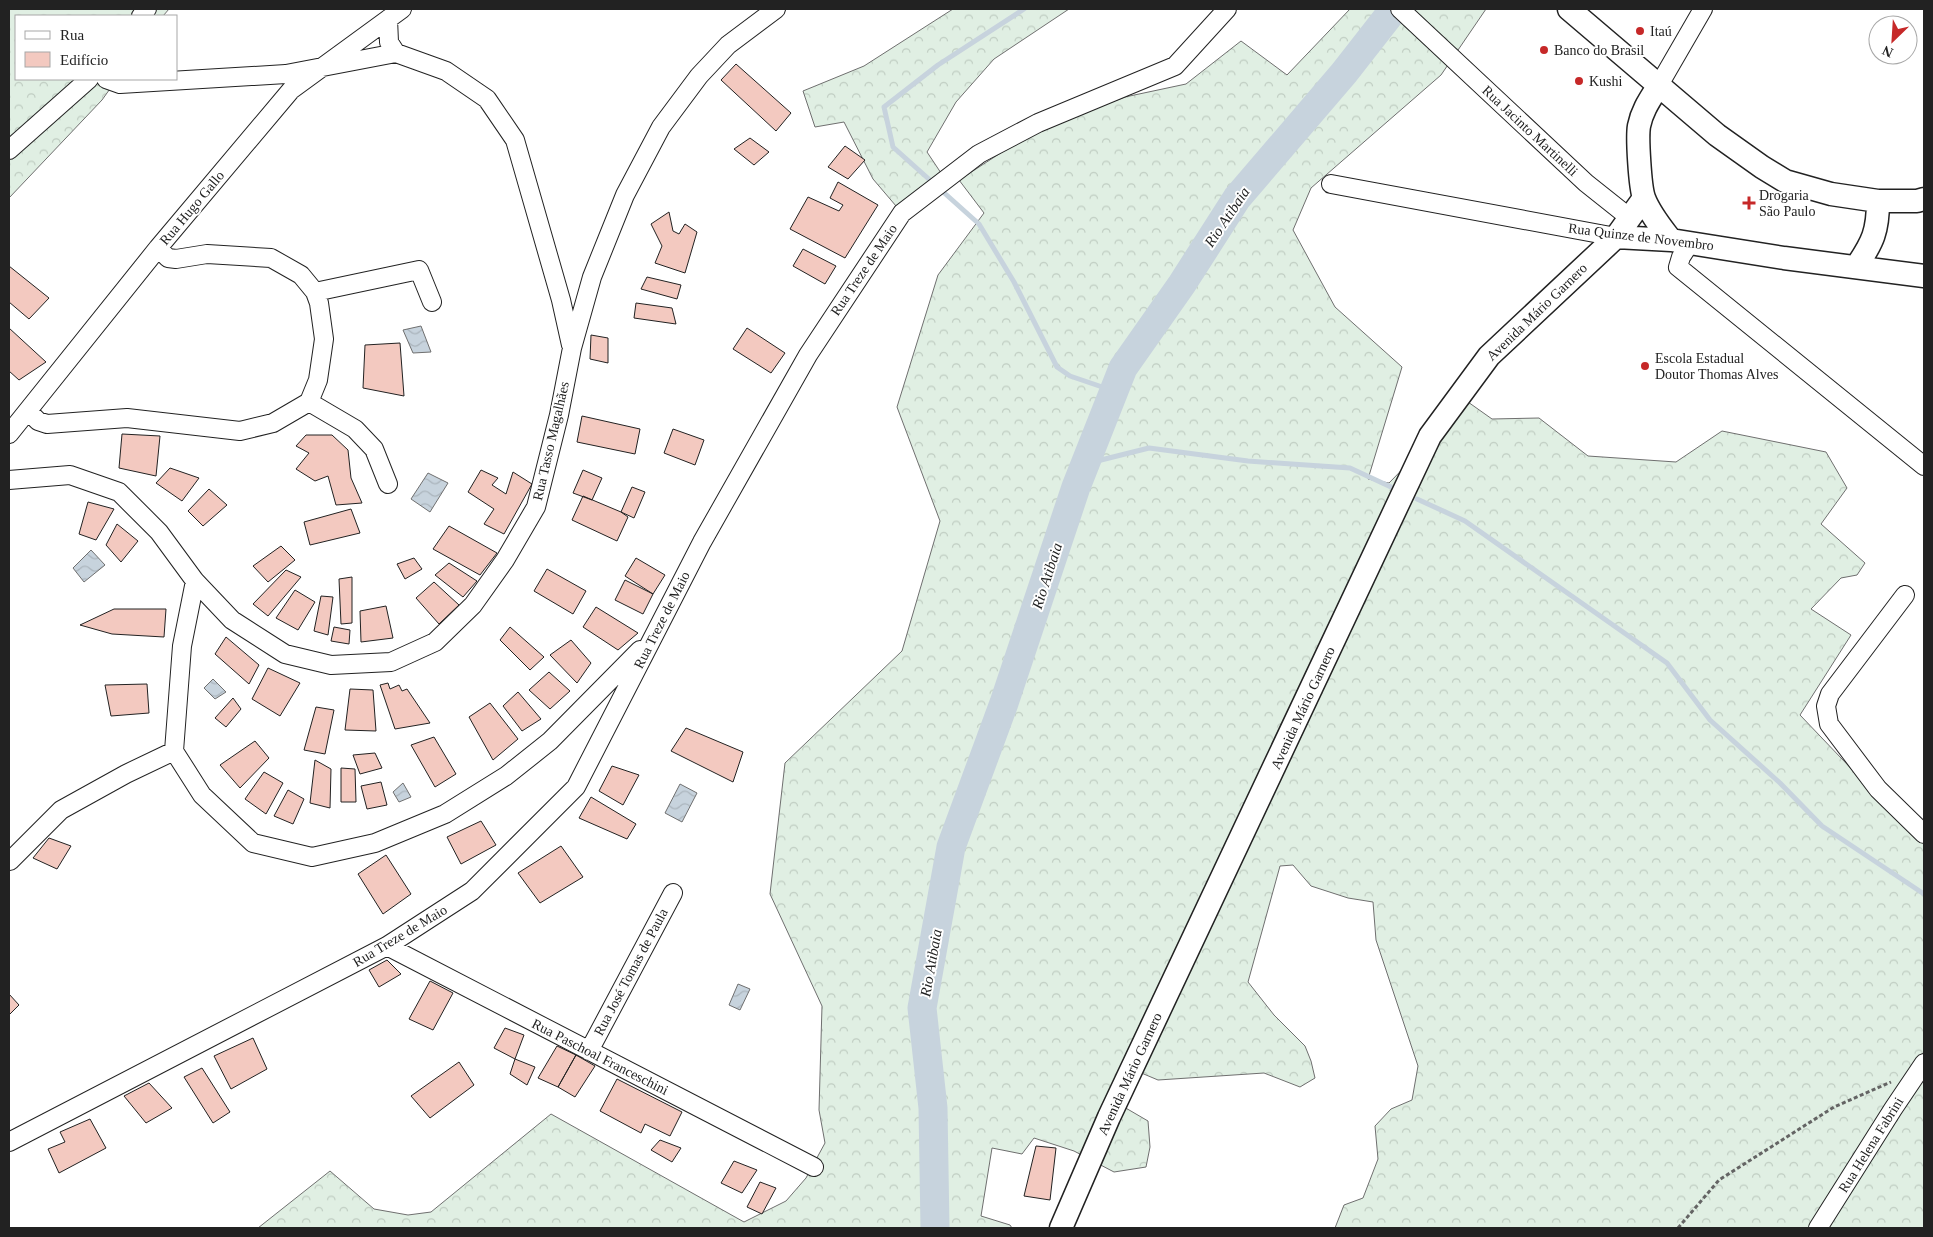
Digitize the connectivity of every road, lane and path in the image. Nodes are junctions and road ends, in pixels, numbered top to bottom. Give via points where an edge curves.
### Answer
1 (776, 9) edge
2 (1226, 9) edge
3 (1400, 9) edge
4 (1570, 9) edge
5 (1703, 9) edge
6 (395, 14) edge
7 (396, 53) junction
8 (325, 66) junction
9 (88, 80) edge
10 (109, 80) edge
11 (289, 82) junction
12 (1659, 85) junction
13 (9, 150) edge
14 (1331, 184) dead end
15 (1644, 198) junction
16 (1924, 199) edge
17 (1878, 201) junction
18 (1630, 218) junction
19 (1616, 237) junction
20 (1680, 242) junction
21 (158, 248) junction
22 (1856, 266) junction
23 (1924, 276) edge
24 (315, 292) junction
25 (432, 302) dead end
26 (572, 348) junction
27 (309, 402) junction
28 (28, 411) junction
29 (9, 434) edge
30 (1924, 466) edge
31 (9, 480) edge
32 (388, 484) dead end
33 (194, 581) junction
34 (1905, 595) dead end
35 (654, 636) junction
36 (174, 751) junction
37 (1922, 828) edge
38 (10, 861) dead end
39 (673, 893) dead end
40 (386, 946) junction
41 (589, 1051) junction
42 (1924, 1063) edge
43 (1894, 1081) dead end
44 (9, 1142) edge
45 (814, 1167) dead end
46 (1061, 1228) edge
47 (1678, 1228) edge
48 (1818, 1228) edge

1 - 26 street, Rua Tasso Magalhães via 728,45 699,76 661,126 625,194 592,278
2 - 35 street, Rua Treze de Maio via 1175,66 1038,123 979,154 902,213 808,355 702,542
3 - 18 street, Rua Jacinto Martinelli via 1586,183
4 - 12 main road
5 - 12 street
6 - 7 street via 389,42
6 - 8 street, Rua Hugo Gallo
7 - 8 street
7 - 26 street via 446,71 488,99 514,140
8 - 11 street, Rua Hugo Gallo
9 - 13 street
10 - 11 street via 120,84
11 - 21 street, Rua Hugo Gallo
12 - 15 main road via 1645,106 1639,126 1640,184
12 - 17 main road via 1717,135 1786,181 1831,194
14 - 19 street, Rua Quinze de Novembro
15 - 18 main road, Avenida Mário Garnero
15 - 20 main road via 1657,223
16 - 17 main road
17 - 22 main road via 1878,221 1871,245
18 - 19 main road, Avenida Mário Garnero
19 - 20 main road, Rua Quinze de Novembro
19 - 46 main road, Avenida Mário Garnero via 1489,356 1430,436 1114,1108
20 - 22 main road, Rua Quinze de Novembro
20 - 30 street via 1678,267
21 - 24 street via 168,258 176,259 207,254 271,258 301,275
21 - 28 street, Rua Hugo Gallo
22 - 23 main road, Rua Quinze de Novembro
24 - 25 street via 420,270
24 - 27 street via 324,339 318,380
26 - 33 street, Rua Tasso Magalhães via 536,507 473,606 435,642 391,662 332,665 285,654 232,620
27 - 28 street via 273,423 240,431 127,418 47,424 38,421
27 - 32 street via 355,429 374,449
28 - 29 street, Rua Hugo Gallo
31 - 33 street, Rua Tasso Magalhães via 70,475 119,492 158,532
33 - 36 street via 182,646
34 - 37 street via 1830,694 1826,706 1828,724 1878,789
35 - 36 street via 550,741 506,776 445,814 375,844 312,857 253,844 202,795
35 - 40 street, Rua Treze de Maio via 576,787 472,891
36 - 38 street via 61,810
39 - 41 street, Rua José Tomas de Paula
40 - 41 street, Rua Paschoal Franceschini
40 - 44 street, Rua Treze de Maio
41 - 45 street, Rua Paschoal Franceschini
42 - 48 street, Rua Helena Fabrini
43 - 47 path via 1834,1107 1719,1180

